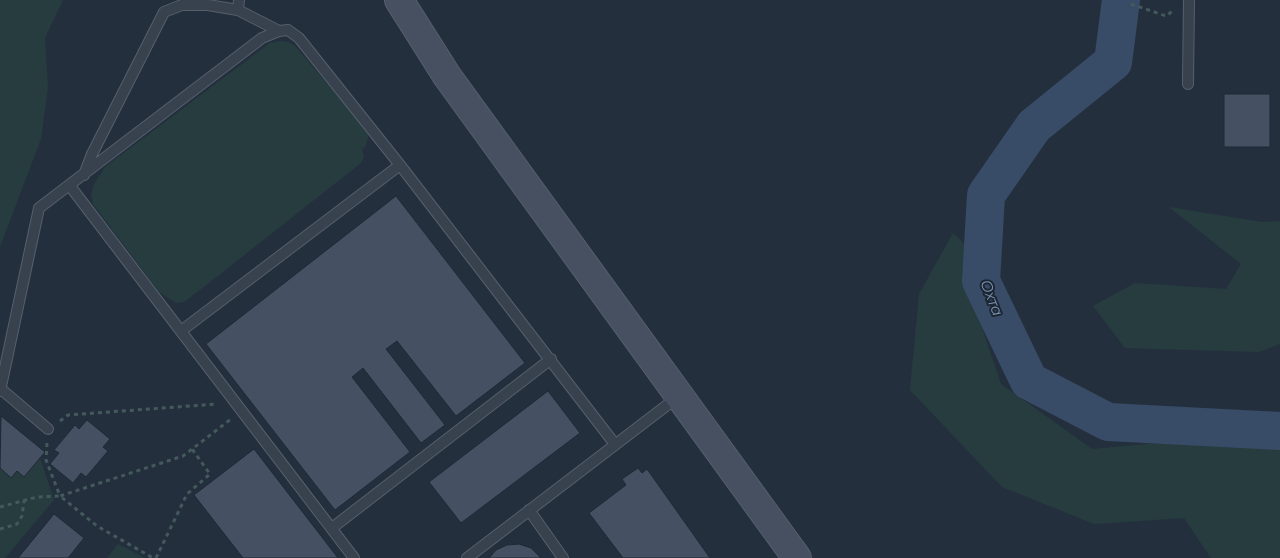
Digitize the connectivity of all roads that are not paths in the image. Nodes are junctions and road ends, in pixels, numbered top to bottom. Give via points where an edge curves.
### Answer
1 (399, 0) edge
2 (1184, 3) edge
3 (239, 5) edge
4 (279, 31) junction
5 (1188, 84) dead end
6 (400, 165) junction
7 (84, 176) junction
8 (70, 186) junction
9 (181, 331) junction
10 (551, 359) junction
11 (0, 390) edge
12 (679, 395) junction
13 (48, 429) road end
14 (614, 443) junction
15 (529, 510) junction
16 (332, 528) junction
17 (354, 558) edge
18 (468, 558) edge
19 (562, 558) edge
20 (797, 558) edge

1 - 12 main road via 447,76
2 - 5 lane
3 - 4 lane
3 - 7 lane via 182,4 164,12
4 - 6 lane via 288,30 299,38
4 - 7 lane via 262,38
6 - 9 lane
6 - 10 lane
7 - 8 lane
8 - 9 lane
8 - 11 lane via 39,208
9 - 16 lane
10 - 14 lane
10 - 16 lane
11 - 13 lane
12 - 14 lane
12 - 20 main road
14 - 15 lane
15 - 18 lane
15 - 19 lane
16 - 17 lane

